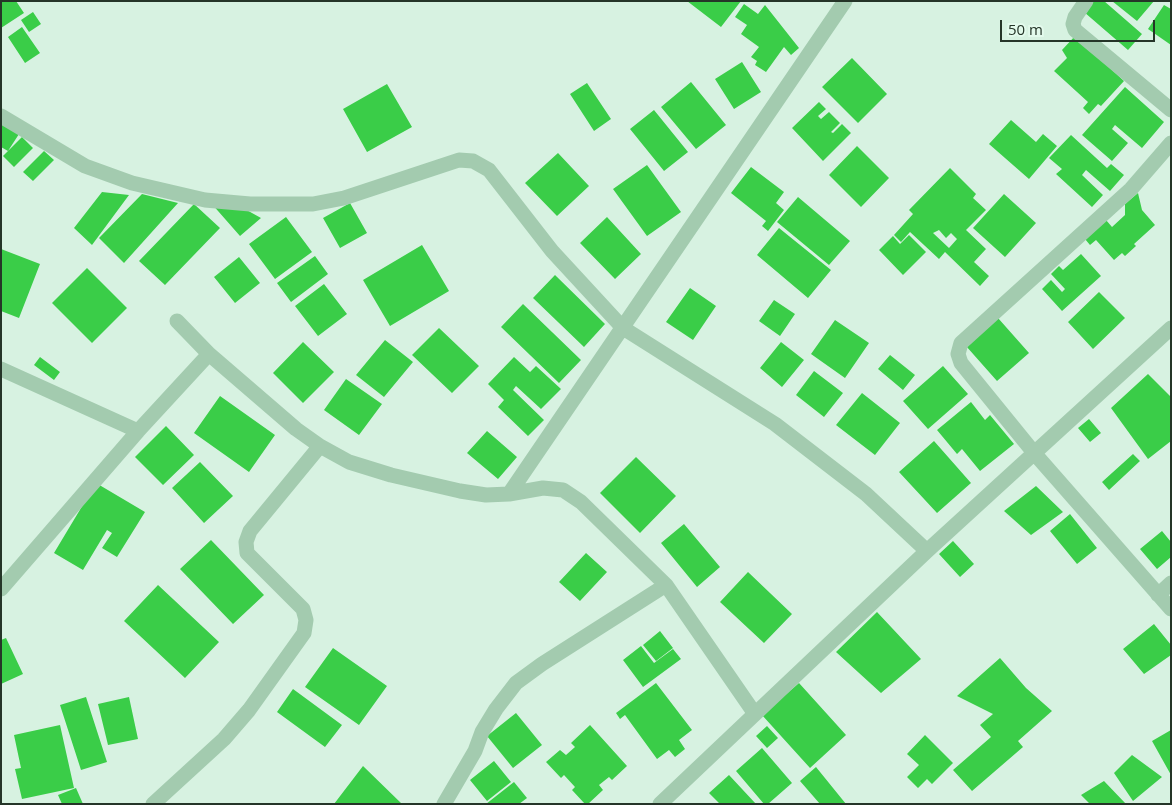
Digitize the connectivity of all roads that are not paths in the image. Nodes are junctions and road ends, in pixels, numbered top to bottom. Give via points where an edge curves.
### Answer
1 (845, 1) edge
2 (1086, 1) edge
3 (1171, 110) edge
4 (1, 116) edge
5 (1171, 143) edge
6 (177, 321) dead end
7 (623, 328) junction
8 (1171, 328) edge
9 (209, 354) junction
10 (1, 368) edge
11 (138, 431) junction
12 (320, 446) junction
13 (1035, 454) junction
14 (508, 494) junction
15 (927, 551) junction
16 (1171, 583) edge
17 (666, 585) junction
18 (1, 589) edge
19 (1158, 595) junction
20 (1171, 609) edge
21 (755, 714) junction
22 (153, 804) edge
23 (444, 804) edge
24 (660, 804) edge

1 - 7 street
2 - 3 street via 1075,17 1075,30
4 - 7 street via 85,166 132,183 205,200 313,204 344,198 459,160 473,161 489,170 552,251
5 - 13 street via 1131,189 961,343 960,363
6 - 9 street
7 - 14 street
7 - 15 street via 775,424 866,494
8 - 13 street
9 - 11 street
9 - 12 street
10 - 11 street
11 - 18 street
12 - 14 street via 350,462 391,475 460,491
12 - 22 street via 250,531 246,542 248,553 303,609 306,620 304,634 224,739
13 - 15 street
13 - 19 street
14 - 17 street via 543,488 563,490 581,502
15 - 21 street
16 - 19 street
17 - 21 street
17 - 23 street via 516,683 482,732
19 - 20 street
21 - 24 street

